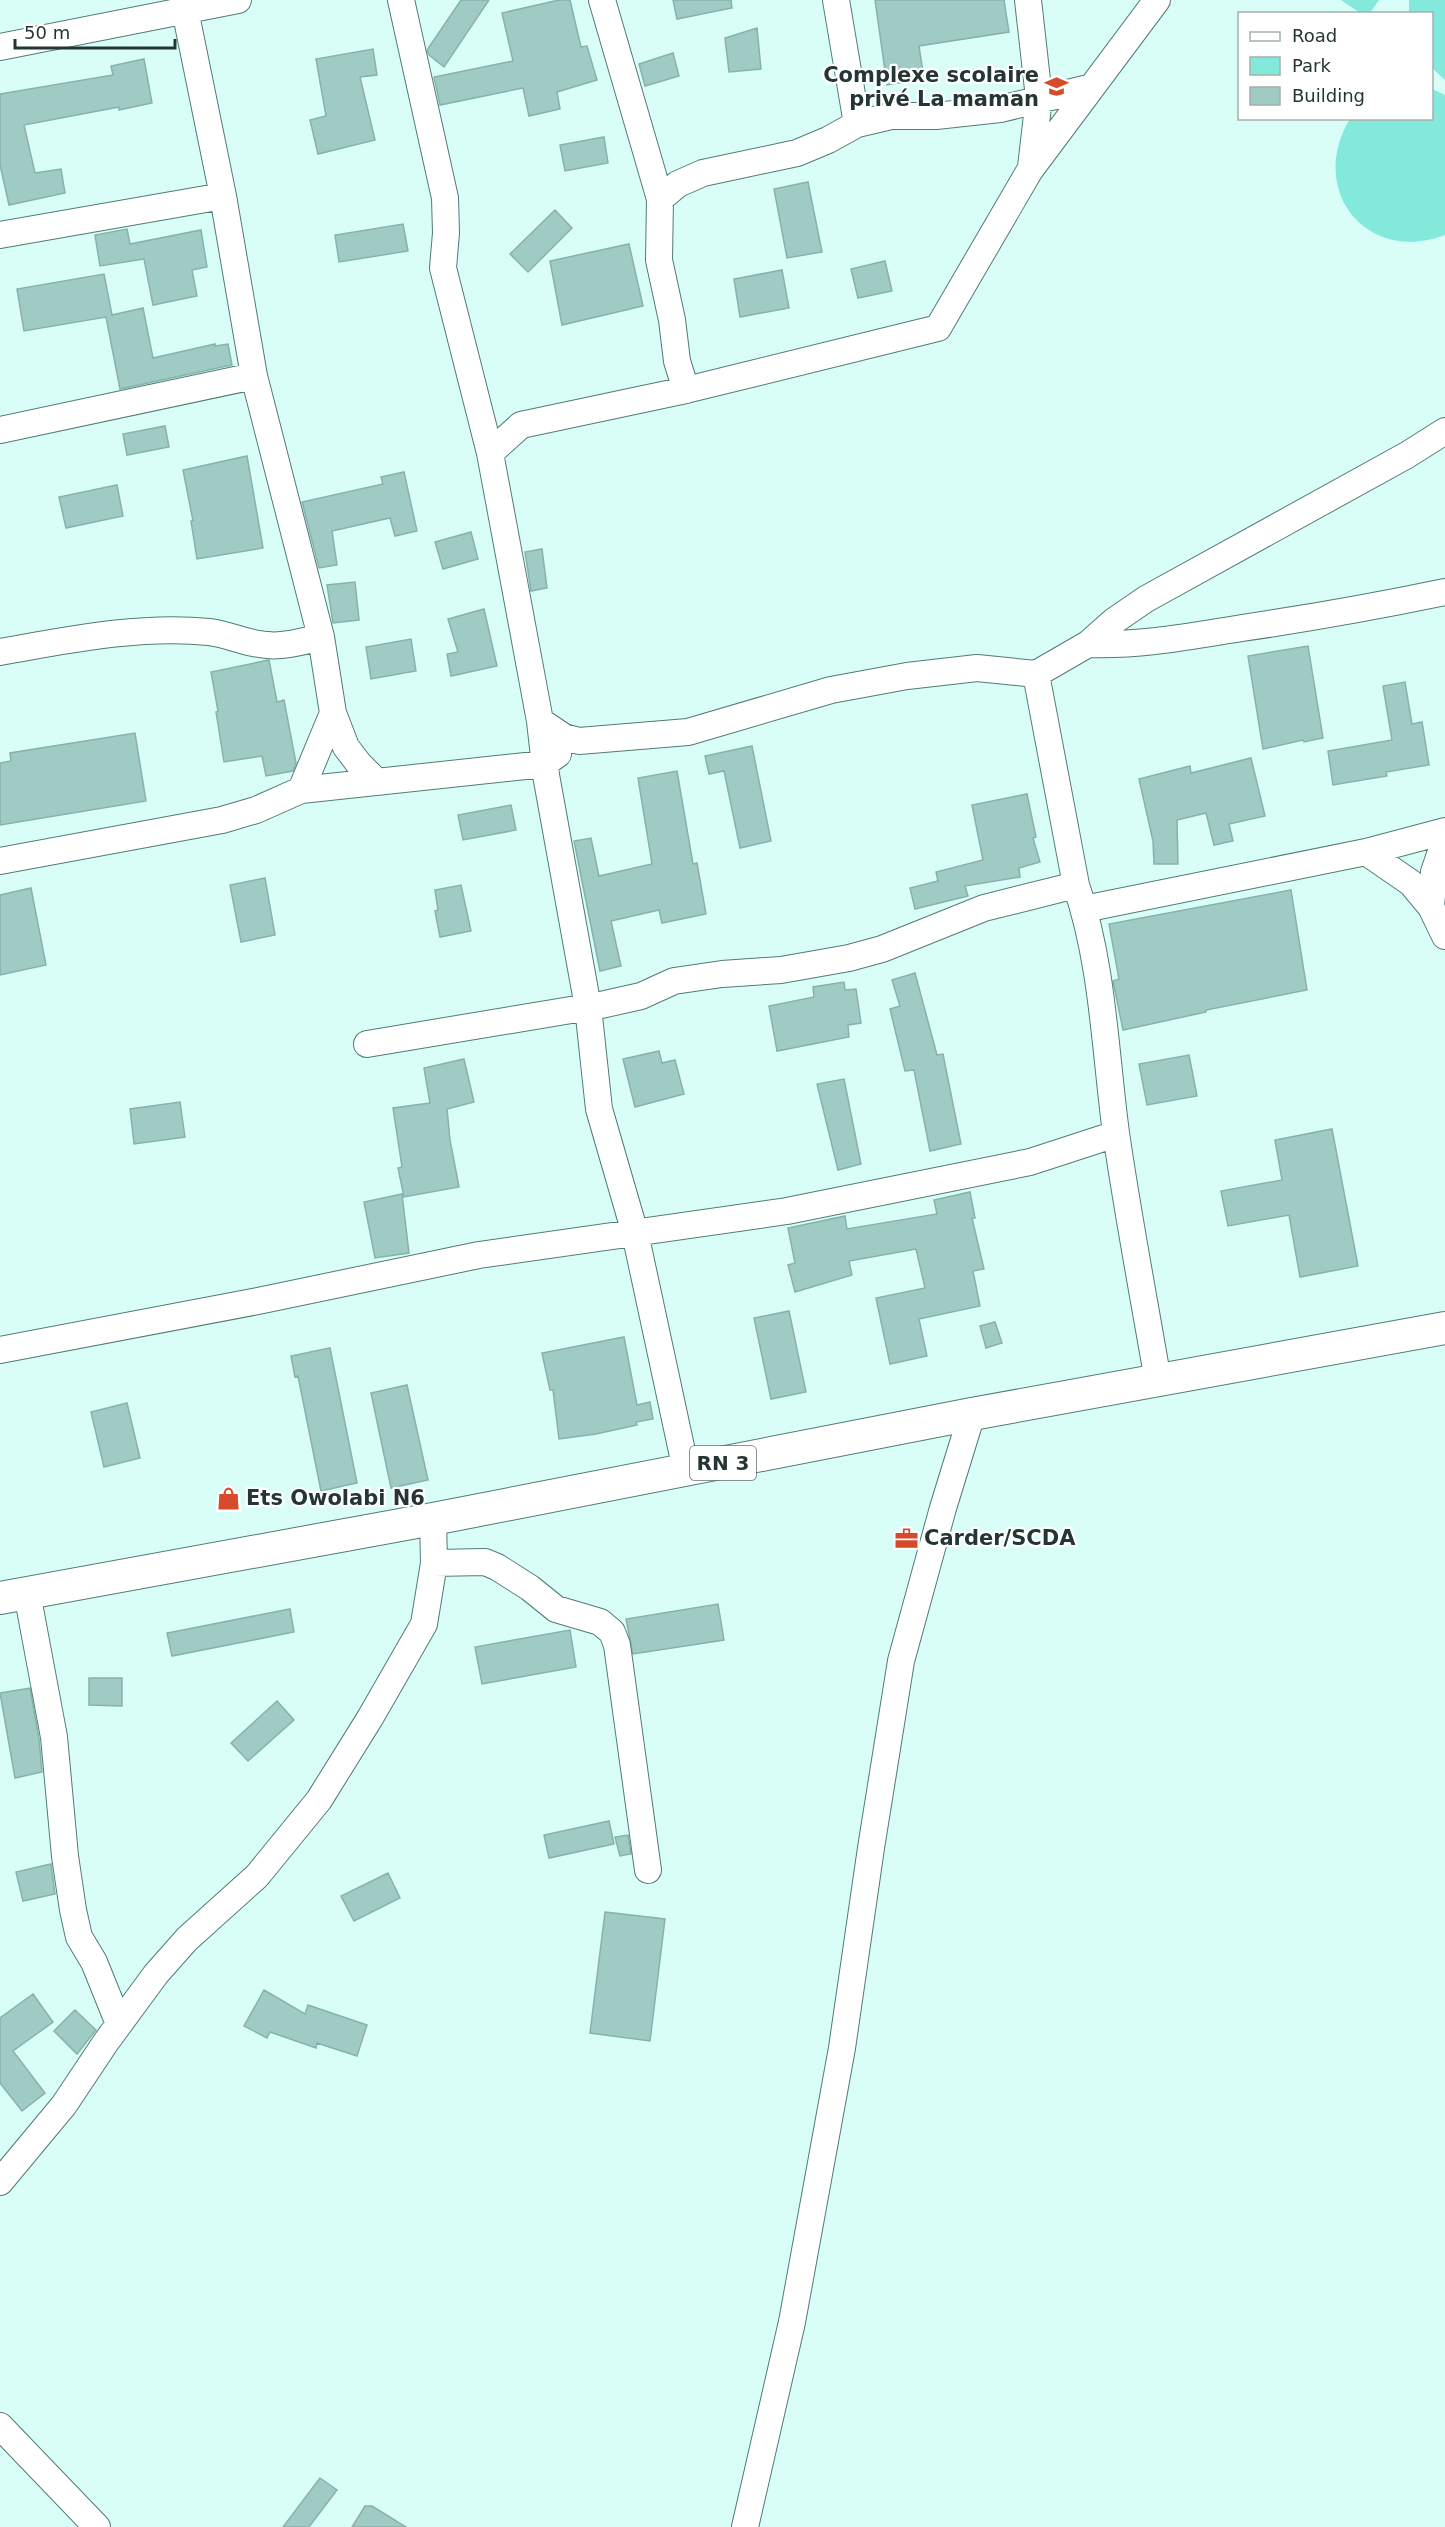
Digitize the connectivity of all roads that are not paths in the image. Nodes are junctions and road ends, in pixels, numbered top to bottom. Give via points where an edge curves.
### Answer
1 (238, 0) edge
2 (401, 0) edge
3 (602, 0) edge
4 (836, 0) edge
5 (1028, 0) edge
6 (1157, 0) edge
7 (184, 5) edge
8 (0, 47) edge
9 (1089, 88) junction
10 (1039, 98) junction
11 (856, 124) junction
12 (1030, 170) junction
13 (223, 196) junction
14 (660, 199) junction
15 (0, 235) edge
16 (676, 361) junction
17 (254, 376) junction
18 (687, 390) junction
19 (656, 395) junction
20 (480, 408) junction
21 (521, 425) junction
22 (0, 430) edge
23 (1445, 431) edge
24 (489, 453) junction
25 (1445, 592) edge
26 (321, 637) junction
27 (1088, 644) junction
28 (0, 652) edge
29 (1036, 674) junction
30 (333, 713) junction
31 (540, 721) junction
32 (579, 741) junction
33 (544, 764) junction
34 (377, 782) junction
35 (301, 790) junction
36 (1445, 831) edge
37 (1445, 840) edge
38 (1366, 852) junction
39 (0, 861) edge
40 (1076, 885) junction
41 (1431, 907) junction
42 (1084, 909) junction
43 (1445, 936) edge
44 (588, 1007) junction
45 (367, 1044) dead end
46 (1116, 1134) junction
47 (635, 1233) junction
48 (1445, 1328) edge
49 (0, 1350) edge
50 (1158, 1381) junction
51 (972, 1414) junction
52 (686, 1470) junction
53 (433, 1519) junction
54 (434, 1563) junction
55 (14, 1595) edge
56 (648, 1870) dead end
57 (119, 2024) junction
58 (0, 2182) edge
59 (0, 2426) edge
60 (97, 2527) edge
61 (745, 2527) edge

1 - 7 street
2 - 20 street via 445,198 442,268
3 - 14 street
4 - 11 street
5 - 10 street
6 - 9 street
7 - 8 street
7 - 13 street
9 - 10 street
9 - 12 street
10 - 11 street via 1000,109 891,116
10 - 12 street
11 - 14 street via 797,153 703,173 678,184
12 - 18 street via 938,328
13 - 15 street
13 - 17 street
14 - 16 street via 659,260
16 - 18 street
16 - 19 street
17 - 22 street
17 - 26 street
18 - 19 street
19 - 21 street
20 - 21 street
20 - 24 street
21 - 24 street
23 - 27 street via 1146,599
24 - 31 street
25 - 27 street via 1354,611 1185,637 1125,645
26 - 28 street via 266,645 210,632 144,631
26 - 30 street
27 - 29 street
29 - 32 street via 977,668 907,676 831,690 688,732
29 - 40 street
30 - 34 street via 346,747
30 - 35 street
31 - 32 street
31 - 33 street
32 - 33 street
33 - 34 street
33 - 44 street
34 - 35 street
35 - 39 street via 222,820
36 - 38 street
37 - 41 street via 1434,872
38 - 41 street via 1411,884
38 - 42 street
40 - 42 street
40 - 44 street via 984,908 882,949 849,958 781,970 674,981 641,996
41 - 43 street
42 - 46 street via 1100,999
44 - 45 street
44 - 47 street via 599,1109
46 - 47 street via 1030,1162 787,1211
46 - 50 street
47 - 49 street via 479,1255
47 - 52 street
48 - 50 main road, RN 3
50 - 51 main road, RN 3
51 - 52 main road, RN 3
51 - 61 street via 901,1661 842,2048 792,2322
52 - 53 main road, RN 3
53 - 54 street
53 - 55 main road, RN 3
54 - 56 street via 486,1562 556,1609 600,1622 612,1632
54 - 57 street via 424,1624 319,1800 257,1876 187,1939
55 - 57 street via 54,1737 65,1856 79,1937 94,1962
57 - 58 street via 64,2104
59 - 60 street

